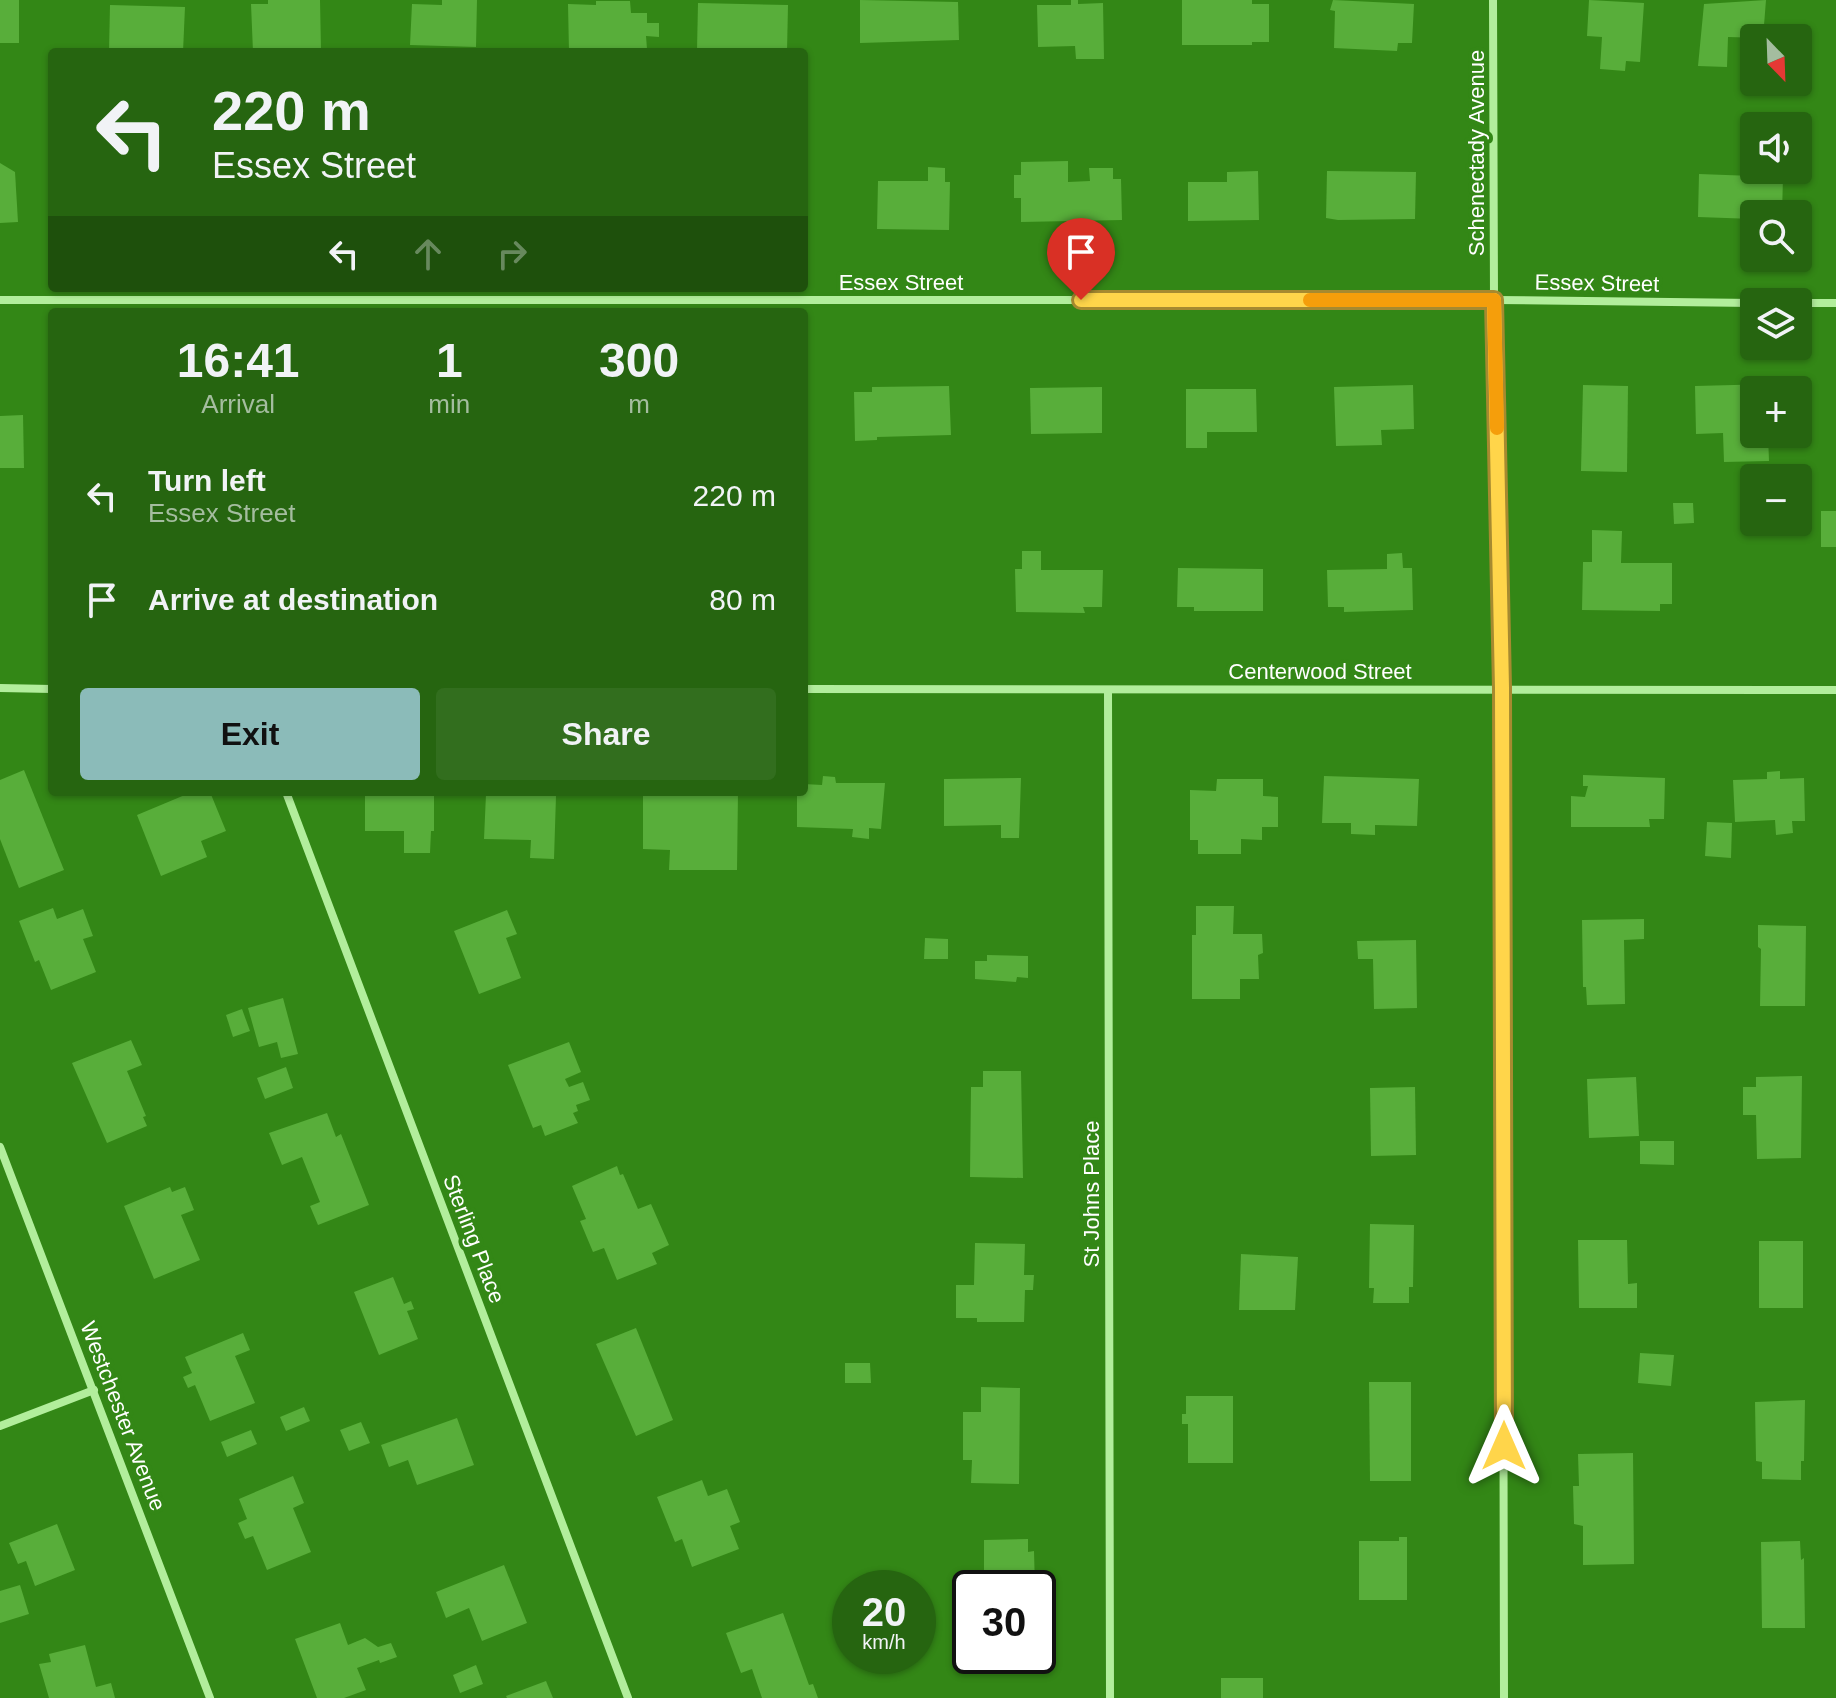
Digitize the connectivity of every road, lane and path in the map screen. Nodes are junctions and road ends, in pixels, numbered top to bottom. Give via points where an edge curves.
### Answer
1 (1493, 0) edge
2 (0, 300) edge
3 (1494, 300) junction
4 (1740, 303) edge
5 (1812, 303) edge
6 (1836, 303) edge
7 (0, 688) edge
8 (1502, 688) junction
9 (48, 689) edge
10 (808, 689) edge
11 (1108, 690) junction
12 (1836, 690) edge
13 (288, 796) edge
14 (0, 1147) edge
15 (94, 1390) junction
16 (0, 1426) edge
17 (210, 1698) edge
18 (628, 1698) edge
19 (1110, 1698) edge
20 (1504, 1698) edge

1 - 3 street, Schenectady Avenue
2 - 3 street, Essex Street
3 - 4 street, Essex Street
3 - 8 street, Schenectady Avenue
5 - 6 street
7 - 9 street
8 - 11 street, Centerwood Street
8 - 12 street, Centerwood Street
8 - 20 street, Schenectady Avenue
10 - 11 street, Centerwood Street
11 - 19 street, St Johns Place
13 - 18 street, Sterling Place
14 - 15 street, Westchester Avenue
15 - 16 street
15 - 17 street, Westchester Avenue

